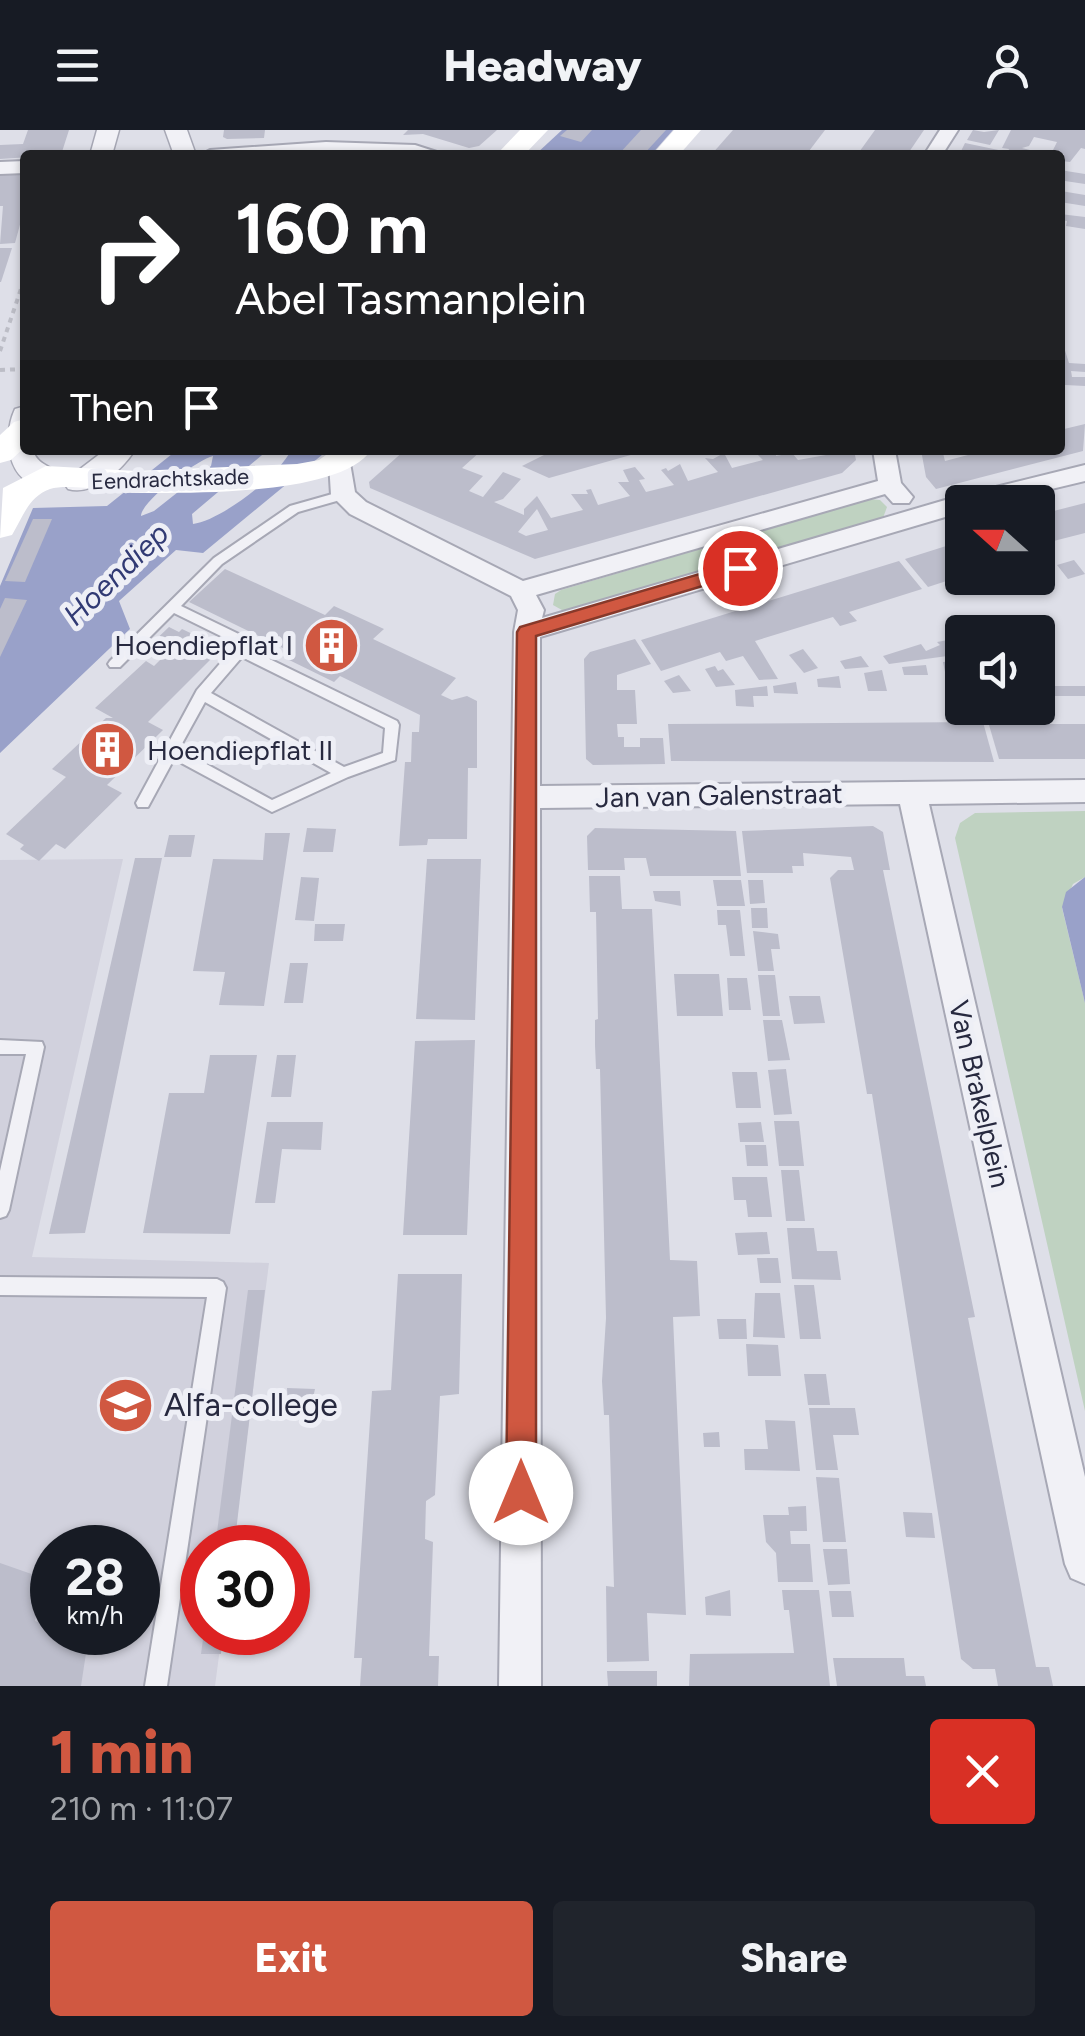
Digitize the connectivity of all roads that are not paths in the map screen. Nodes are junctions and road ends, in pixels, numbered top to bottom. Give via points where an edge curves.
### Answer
1 (535, 130) edge
2 (688, 130) edge
3 (332, 150) edge
4 (420, 150) edge
5 (515, 150) edge
6 (670, 150) edge
7 (17, 433) edge
8 (117, 455) edge
9 (885, 455) edge
10 (348, 456) edge
11 (1085, 473) edge
12 (62, 479) junction
13 (890, 485) junction
14 (1037, 485) edge
15 (343, 496) junction
16 (945, 508) edge
17 (917, 515) junction
18 (0, 527) edge
19 (521, 590) junction
20 (172, 607) junction
21 (527, 632) junction
22 (240, 650) junction
23 (115, 664) dead end
24 (202, 694) junction
25 (170, 752) junction
26 (343, 773) junction
27 (1085, 791) edge
28 (912, 793) junction
29 (526, 798) junction
30 (143, 803) dead end
31 (0, 1047) edge
32 (0, 1210) edge
33 (0, 1286) edge
34 (1085, 1564) edge
35 (156, 1686) edge
36 (520, 1686) edge

1 - 5 main road
2 - 6 main road
3 - 4 street
7 - 12 street via 20,459 34,473
8 - 12 street via 106,466
9 - 13 street
10 - 12 main road, Eendrachtskade via 297,475
10 - 15 street
11 - 14 street
12 - 18 main road via 17,494
13 - 17 street
13 - 19 street
15 - 19 street
15 - 20 lane via 294,509 218,561
16 - 17 street
17 - 21 street
19 - 21 street via 531,610
20 - 22 lane via 246,644
20 - 23 lane
21 - 29 street
22 - 24 lane
22 - 26 lane via 392,725 390,756
24 - 25 lane
24 - 26 lane
25 - 26 lane via 272,806
25 - 30 lane
27 - 28 street
28 - 29 street, Jan van Galenstraat
28 - 34 street, Van Brakelplein
29 - 36 street
31 - 32 lane via 36,1047
33 - 35 lane via 217,1288

